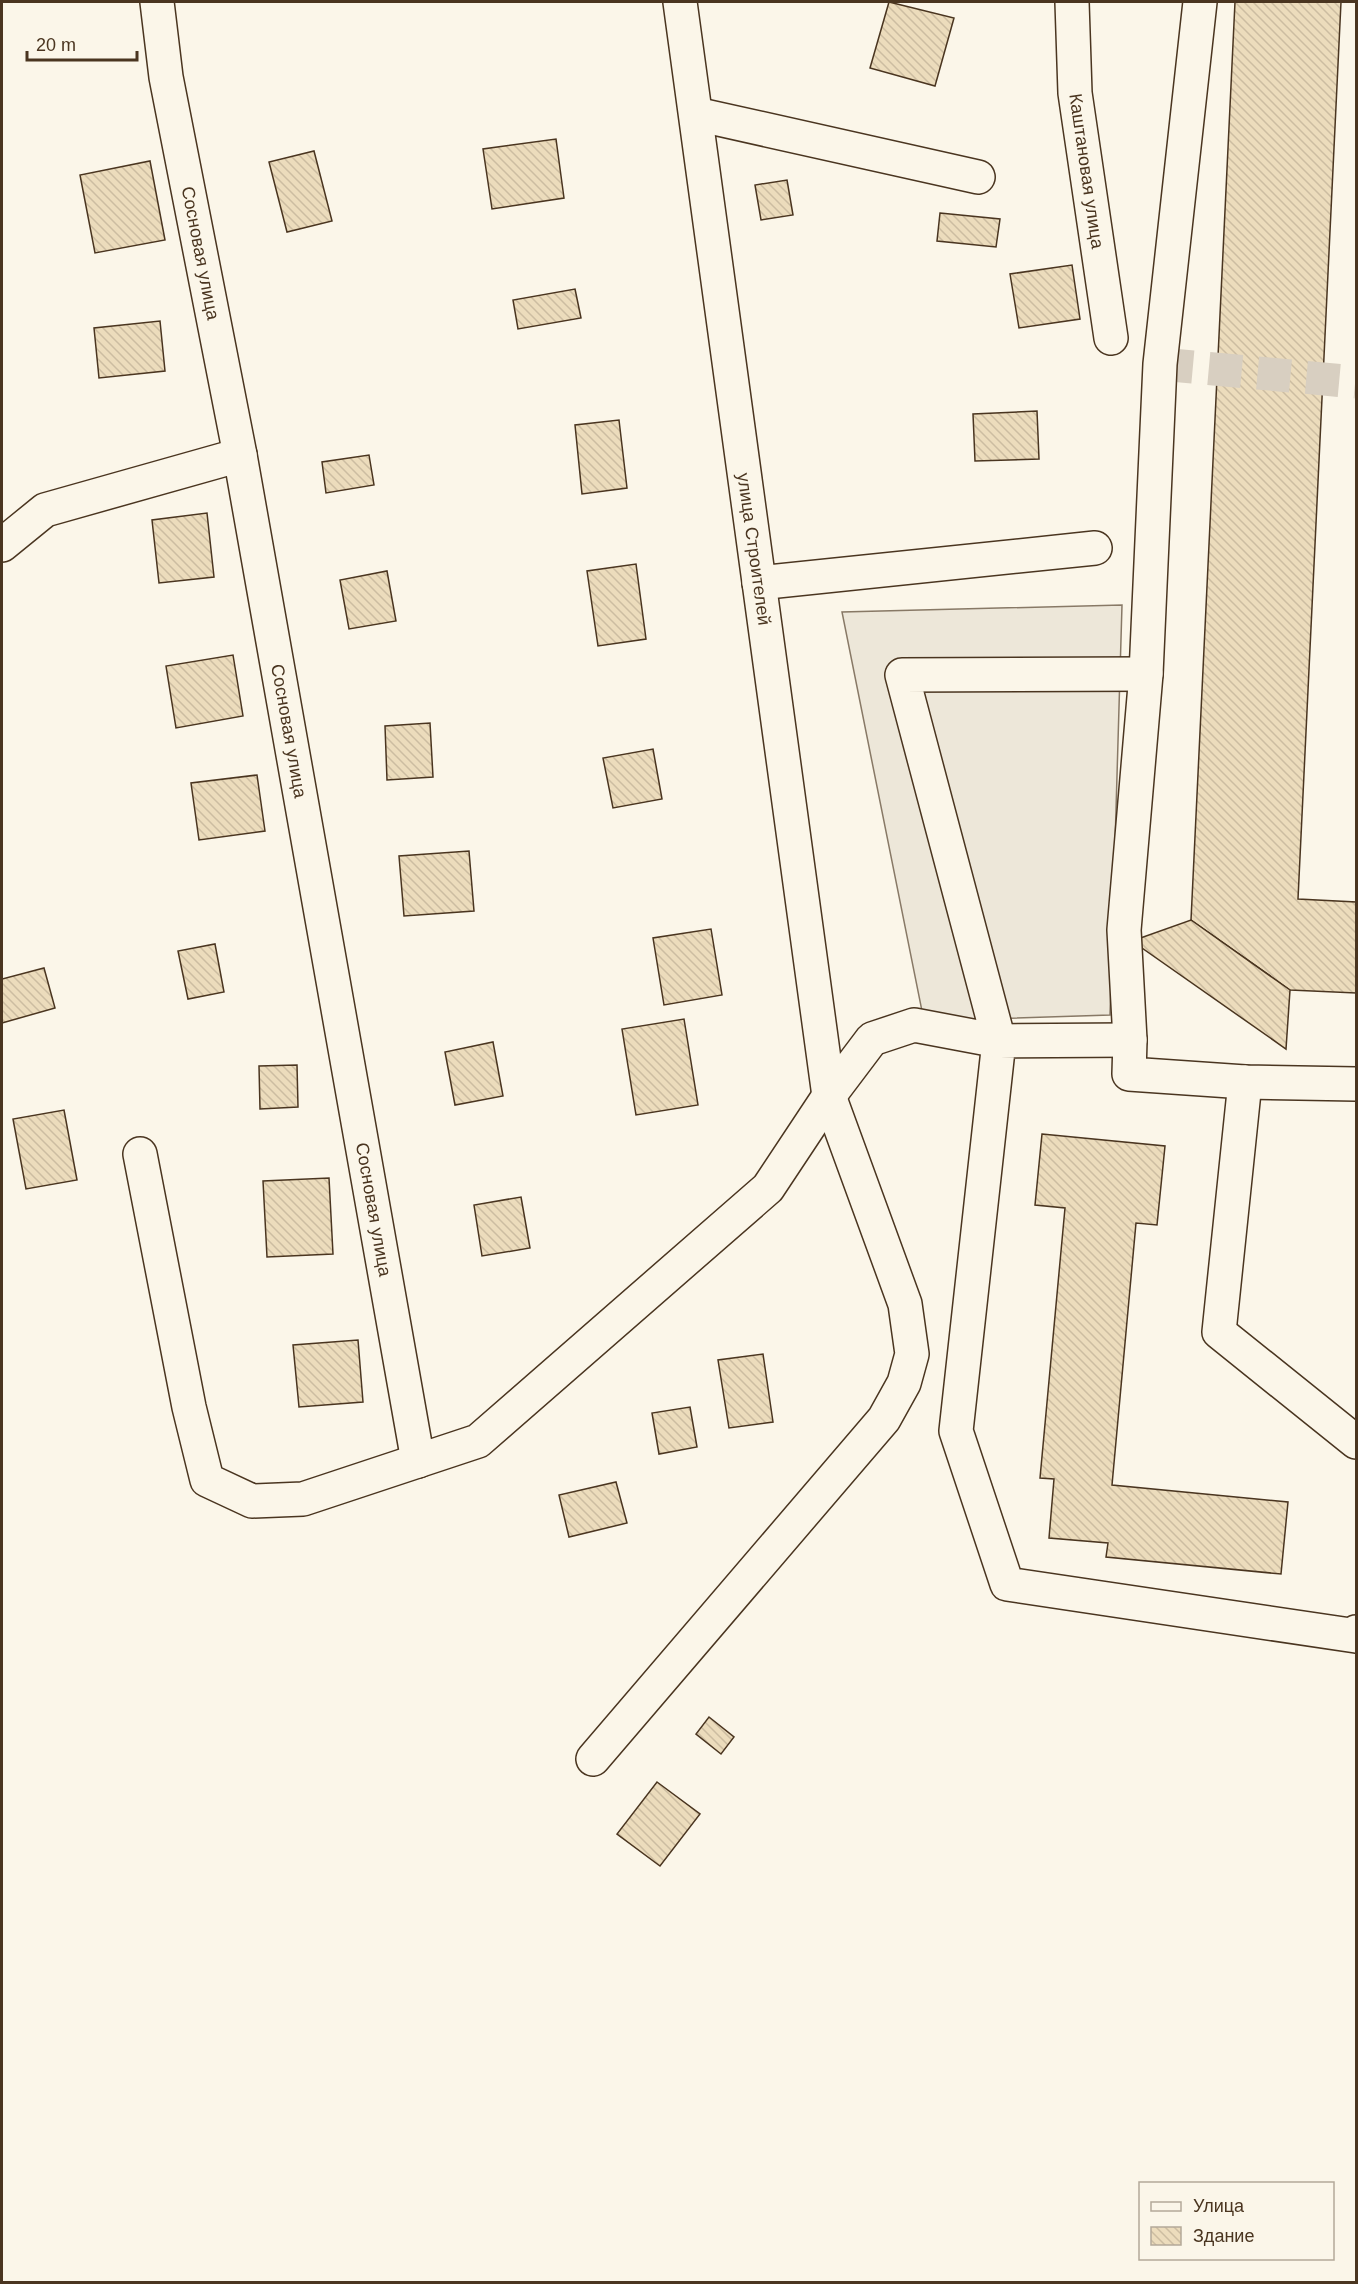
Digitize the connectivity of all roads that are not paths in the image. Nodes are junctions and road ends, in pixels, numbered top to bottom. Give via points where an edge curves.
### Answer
1 (157, 2) edge
2 (680, 2) edge
3 (1072, 2) edge
4 (1200, 2) edge
5 (696, 114) junction
6 (978, 177) dead end
7 (1111, 338) dead end
8 (240, 455) junction
9 (2, 545) edge
10 (1095, 548) dead end
11 (759, 583) junction
12 (1146, 675) junction
13 (1130, 1040) junction
14 (999, 1041) junction
15 (1245, 1082) junction
16 (1356, 1084) edge
17 (829, 1096) junction
18 (140, 1154) dead end
19 (1356, 1442) edge
20 (418, 1461) junction
21 (1356, 1635) edge
22 (593, 1759) dead end

1 - 8 street, Сосновая улица via 166,77
2 - 5 street, улица Строителей
3 - 7 street, Каштановая улица via 1076,93
4 - 12 street via 1160,364
5 - 6 street
5 - 11 street, улица Строителей
8 - 9 street via 45,510
8 - 20 street, Сосновая улица
10 - 11 street
11 - 17 street, улица Строителей
12 - 13 street via 1124,930
12 - 14 street via 902,675
13 - 14 street
13 - 15 street via 1129,1074
14 - 17 street via 914,1025 872,1038
14 - 21 street via 956,1431 1006,1584
15 - 16 street
15 - 19 street via 1219,1332
17 - 20 street via 768,1188 478,1441
17 - 22 street, улица Строителей via 905,1304 912,1354 904,1383 885,1419
18 - 20 street via 207,1480 252,1501 303,1498

